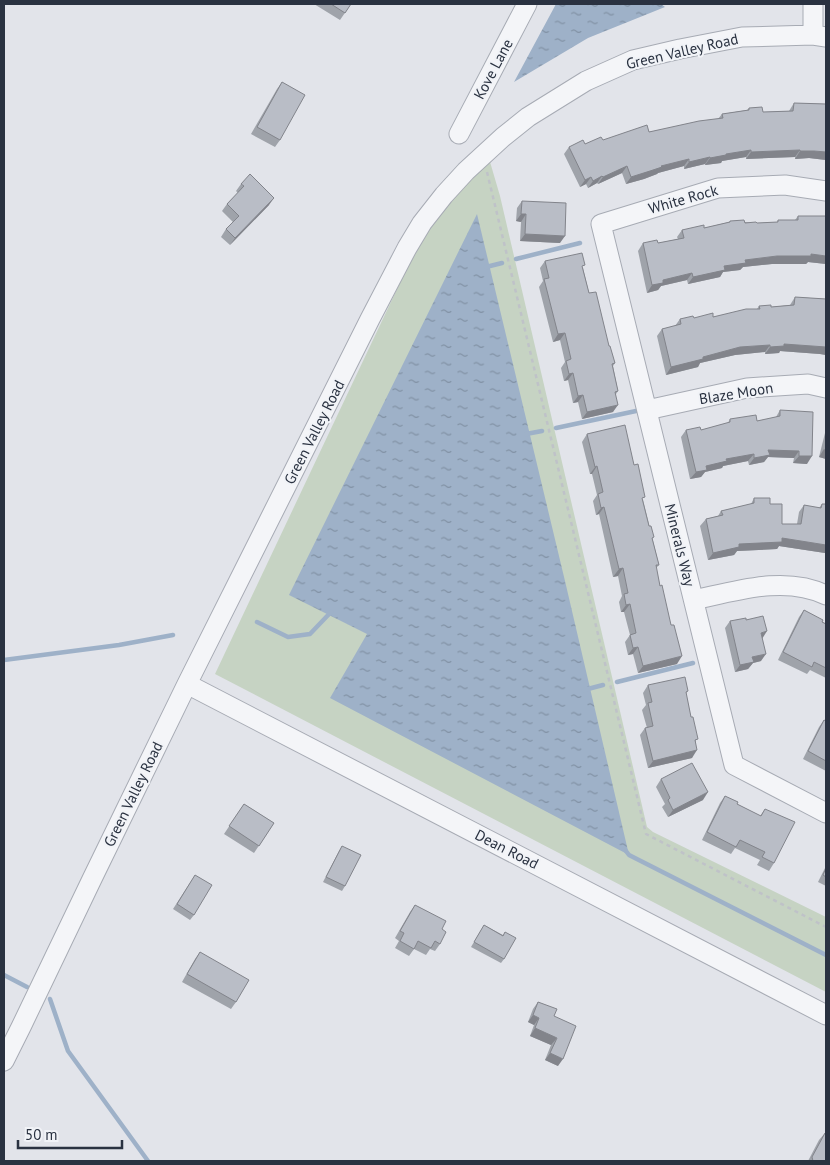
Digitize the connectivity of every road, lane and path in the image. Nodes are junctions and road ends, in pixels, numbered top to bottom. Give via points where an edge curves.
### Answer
1 (527, 4) edge
2 (813, 4) edge
3 (820, 36) edge
4 (459, 134) dead end
5 (484, 156) junction
6 (826, 191) edge
7 (601, 224) joint
8 (826, 388) edge
9 (647, 410) junction
10 (826, 595) edge
11 (694, 600) junction
12 (187, 684) junction
13 (826, 813) edge
14 (826, 927) edge
15 (826, 1015) edge
16 (4, 1061) edge

1 - 4 street, Kove Lane
2 - 3 street
3 - 5 street, Green Valley Road via 742,37 633,60 586,81 528,117
5 - 12 street, Green Valley Road via 444,195 407,248
5 - 14 path via 646,834
6 - 7 street, White Rock via 785,185 718,188
7 - 9 street, Minerals Way
8 - 9 street, Blaze Moon via 808,384 747,388
9 - 11 street, Minerals Way
10 - 11 street via 815,589 780,585
11 - 13 street, Minerals Way via 734,765
12 - 15 street, Dean Road
12 - 16 street, Green Valley Road

